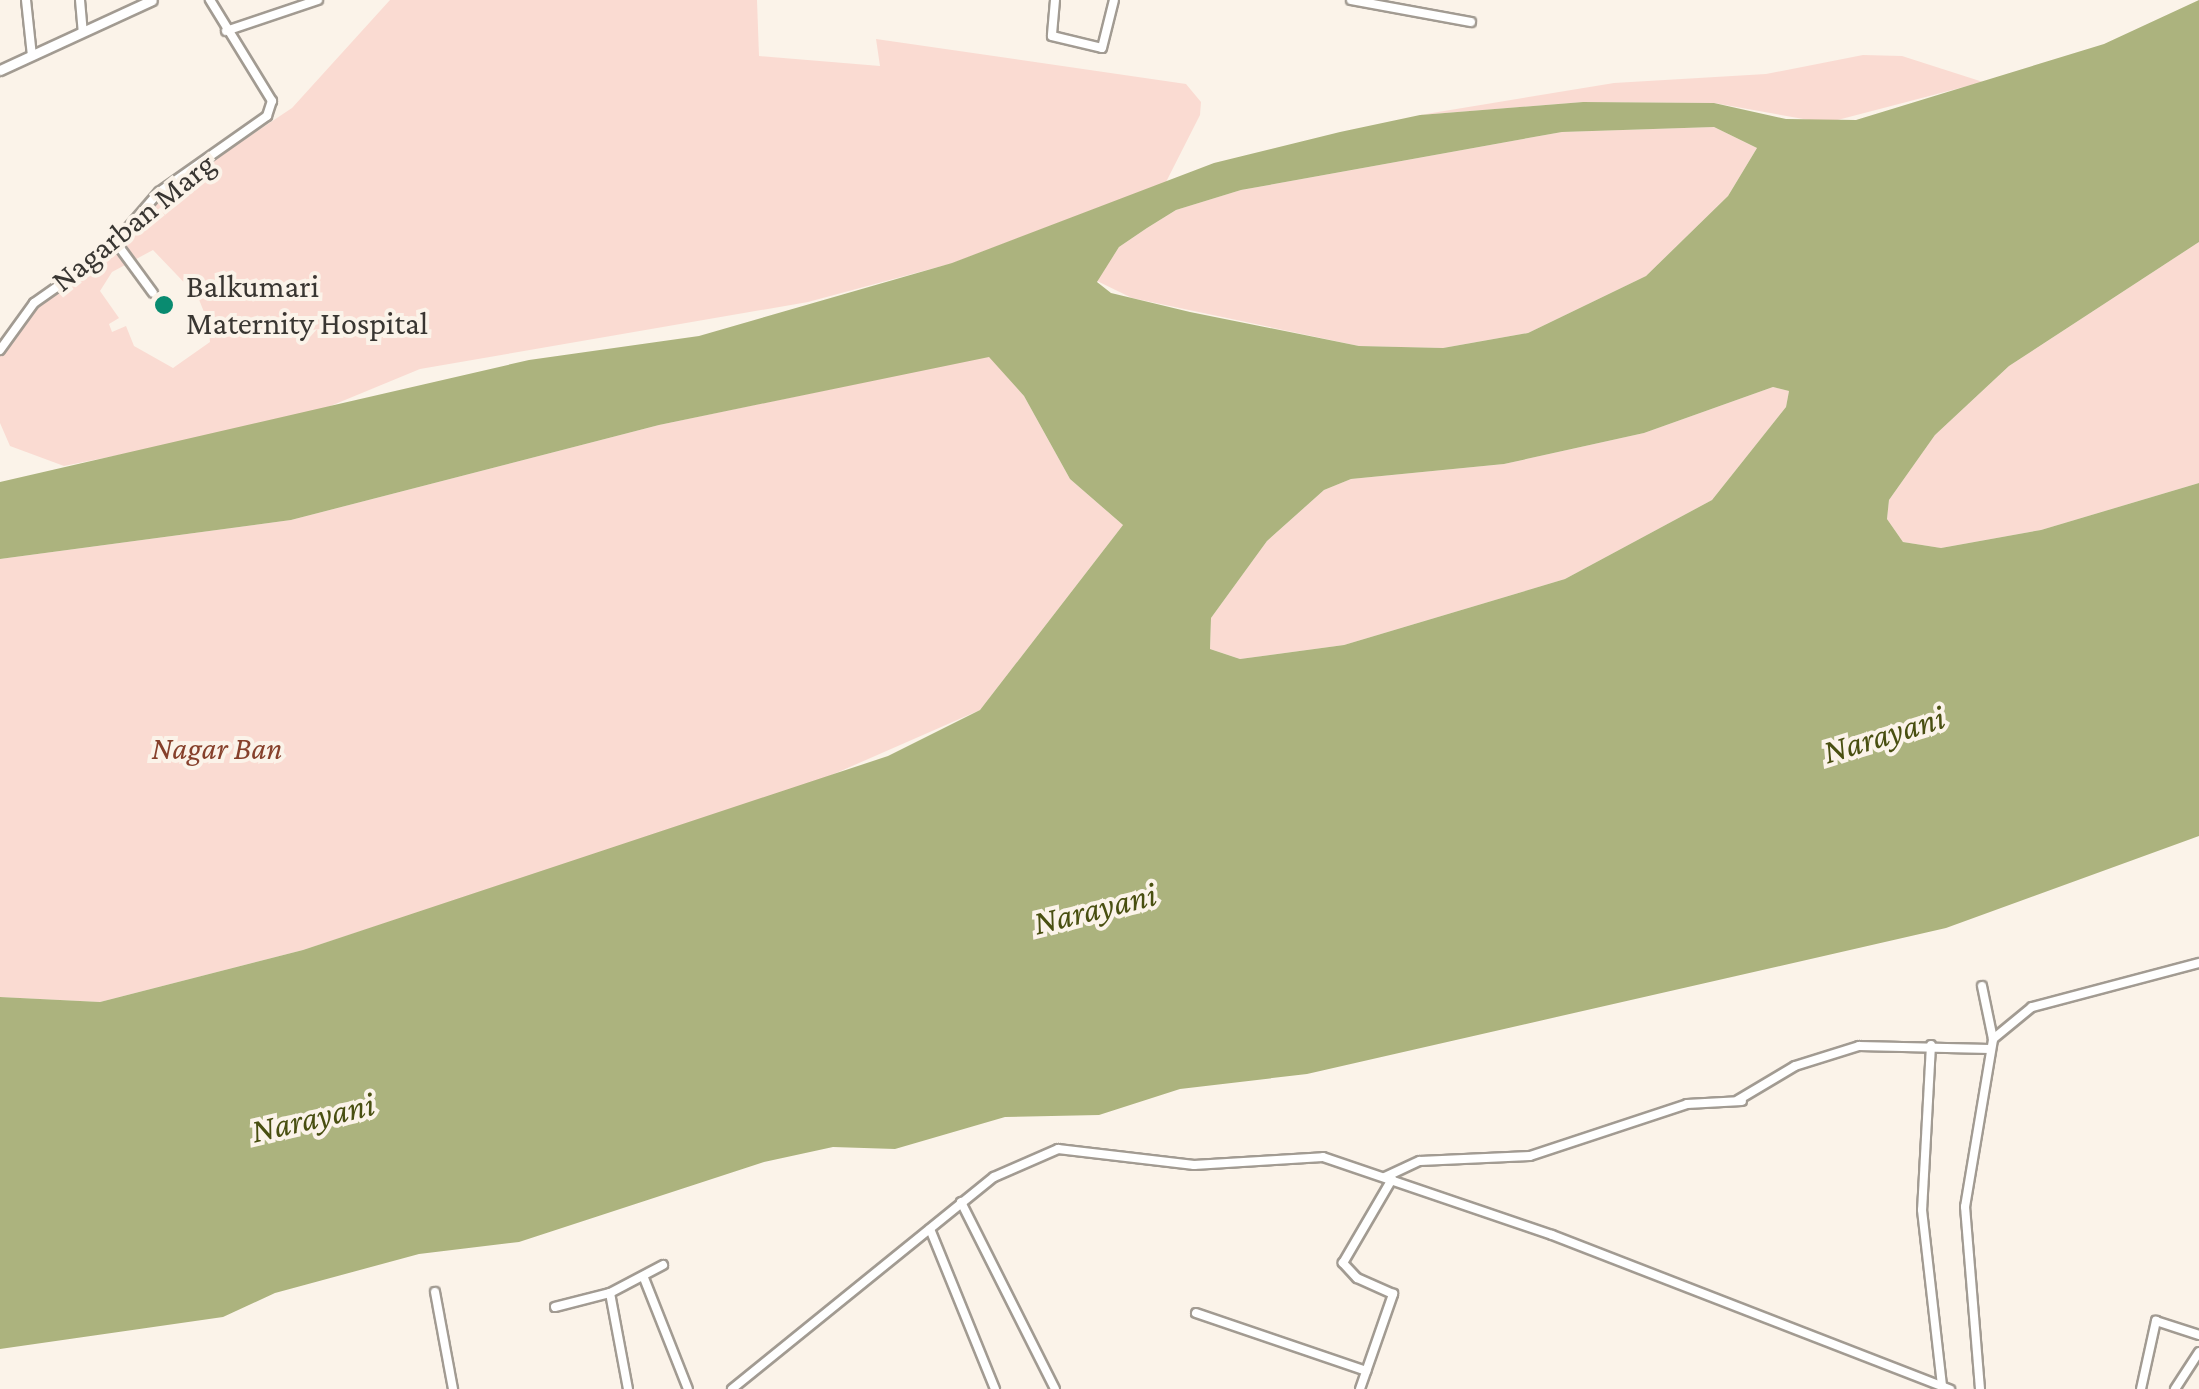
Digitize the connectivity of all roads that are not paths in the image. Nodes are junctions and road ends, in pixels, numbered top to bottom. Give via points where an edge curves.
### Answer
1 (26, 0) edge
2 (80, 0) edge
3 (152, 0) edge
4 (210, 0) edge
5 (318, 0) edge
6 (1056, 0) edge
7 (1114, 0) edge
8 (1351, 0) edge
9 (1471, 22) dead end
10 (83, 32) junction
11 (226, 32) junction
12 (32, 56) junction
13 (0, 70) edge
14 (115, 241) junction
15 (153, 293) dead end
16 (0, 350) edge
17 (2199, 963) edge
18 (1982, 986) dead end
19 (1993, 1039) junction
20 (1931, 1045) junction
21 (1990, 1049) junction
22 (1389, 1178) junction
23 (962, 1202) junction
24 (930, 1229) junction
25 (663, 1265) dead end
26 (644, 1278) junction
27 (435, 1292) dead end
28 (610, 1292) junction
29 (555, 1307) dead end
30 (1196, 1314) dead end
31 (2199, 1335) edge
32 (2199, 1352) edge
33 (1366, 1371) junction
34 (748, 1377) junction
35 (1946, 1388) edge
36 (453, 1389) edge
37 (628, 1389) edge
38 (688, 1389) edge
39 (732, 1389) edge
40 (749, 1389) edge
41 (995, 1389) edge
42 (1055, 1389) edge
43 (1360, 1389) edge
44 (1980, 1389) edge
45 (2141, 1389) edge
46 (2175, 1389) edge

1 - 12 street
2 - 10 street
3 - 10 street
4 - 11 street, Nagarban Marg
5 - 11 street
6 - 7 street via 1052,36 1102,48
8 - 9 street
10 - 12 street
11 - 14 street, Nagarban Marg via 272,108 159,192
12 - 13 street
14 - 15 street
14 - 16 street, Nagarban Marg via 34,303
17 - 19 street via 2032,1007
18 - 19 street
19 - 21 street
20 - 21 street
20 - 22 street via 1859,1046 1795,1066 1739,1102 1687,1104 1530,1156 1420,1161
20 - 35 street via 1922,1210
21 - 44 street via 1965,1208
22 - 23 street via 1324,1157 1194,1165 1058,1149 1018,1161
22 - 33 street via 1344,1263 1393,1294
22 - 35 street
23 - 24 street
23 - 42 street
24 - 34 street
24 - 41 street
25 - 26 street
26 - 28 street
26 - 38 street
27 - 36 street
28 - 29 street
28 - 37 street
30 - 33 street
31 - 45 street via 2156,1321
32 - 46 street
33 - 43 street
34 - 39 street
34 - 40 street

